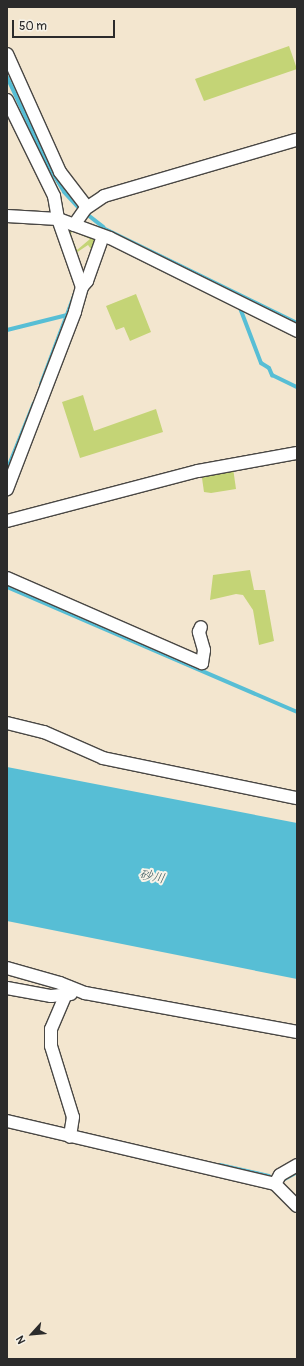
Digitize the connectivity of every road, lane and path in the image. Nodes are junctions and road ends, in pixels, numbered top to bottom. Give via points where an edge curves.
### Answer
1 (7, 54) edge
2 (7, 100) edge
3 (296, 140) dead end
4 (84, 210) junction
5 (7, 216) edge
6 (58, 219) junction
7 (74, 225) junction
8 (103, 236) junction
9 (81, 284) junction
10 (297, 331) edge
11 (297, 453) edge
12 (7, 489) edge
13 (7, 521) edge
14 (7, 578) edge
15 (201, 627) dead end
16 (7, 722) edge
17 (297, 798) edge
18 (7, 968) edge
19 (7, 988) edge
20 (67, 991) junction
21 (297, 1032) edge
22 (7, 1121) edge
23 (71, 1133) junction
24 (297, 1165) edge
25 (275, 1184) junction
26 (297, 1206) edge

1 - 4 street via 60,172
2 - 6 street via 54,196
3 - 4 street via 104,196
4 - 7 street
5 - 6 street
6 - 7 street
6 - 9 street
7 - 8 street
8 - 9 street via 87,281
8 - 10 street via 158,260
9 - 12 street via 75,312
11 - 13 street via 198,471
14 - 15 street via 202,663 204,650 199,632
16 - 17 street via 44,732 103,758
18 - 20 street
19 - 20 street via 51,996
20 - 21 street
20 - 23 street via 51,1028 51,1046 73,1117
22 - 23 street
23 - 25 street
24 - 25 street via 280,1175
25 - 26 street

